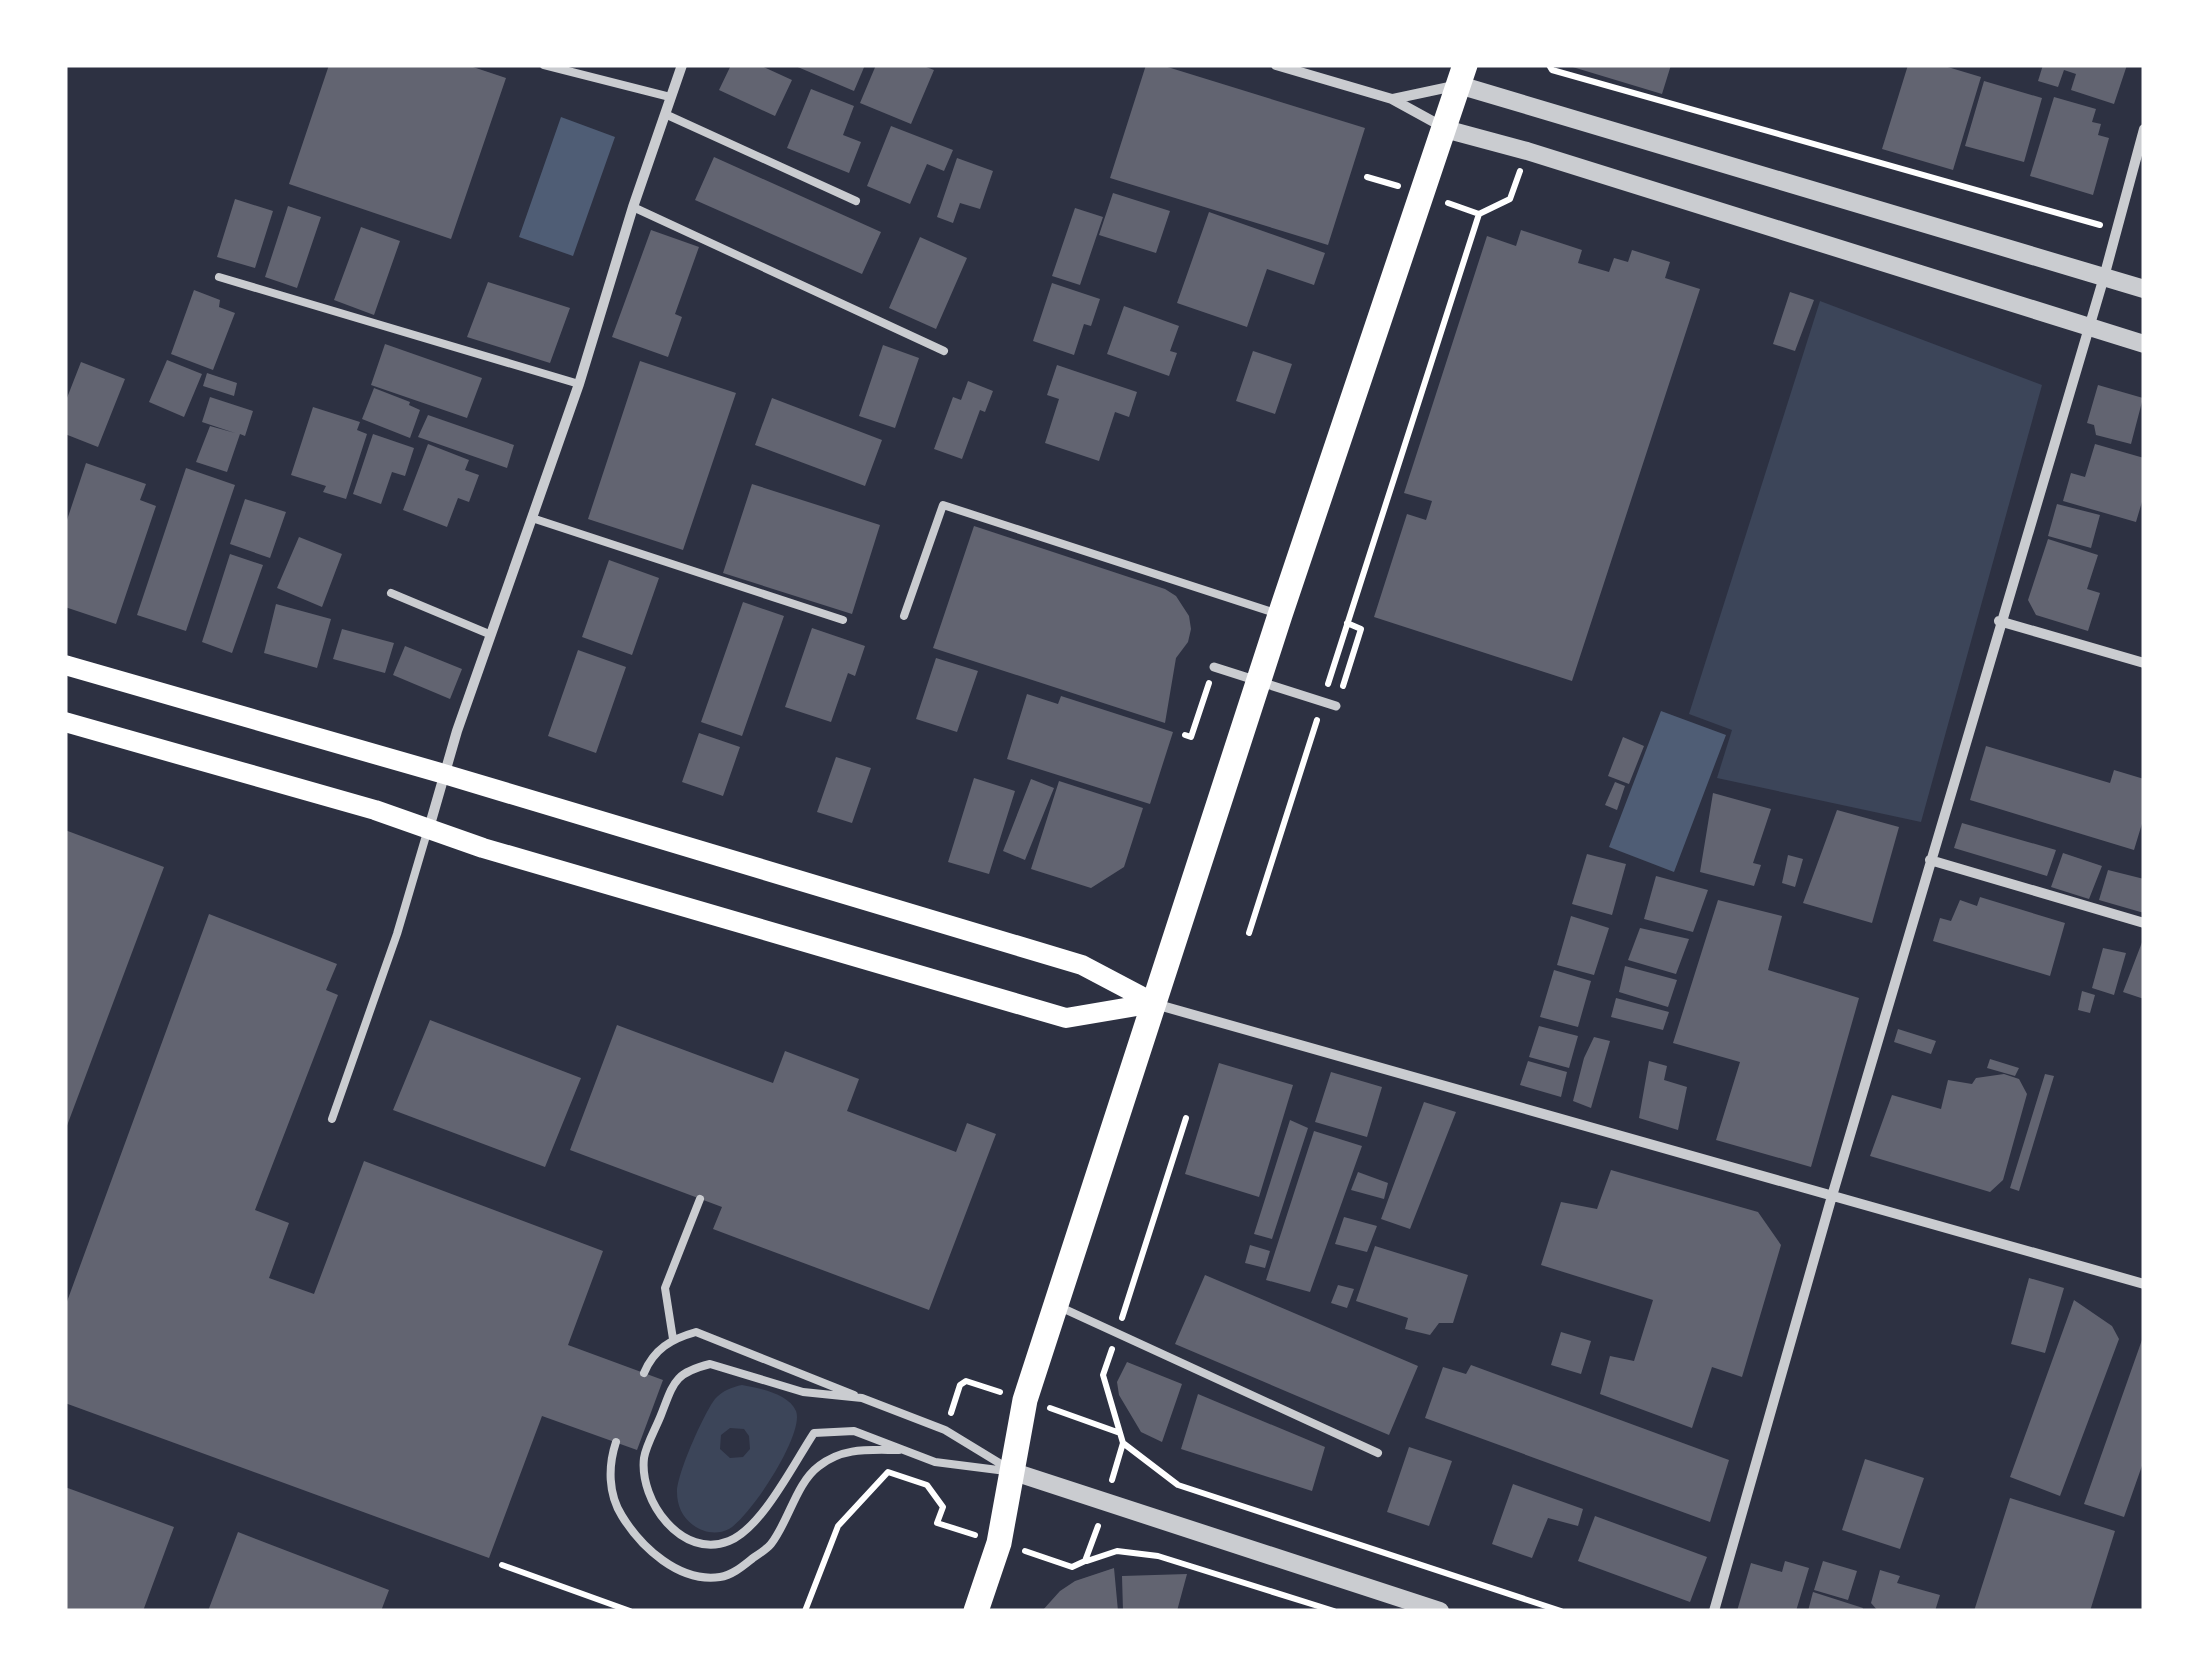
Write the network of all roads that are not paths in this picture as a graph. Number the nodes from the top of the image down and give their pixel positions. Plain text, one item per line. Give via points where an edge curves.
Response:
1 (544, 65) edge
2 (682, 65) edge
3 (1276, 65) edge
4 (1462, 75) edge
5 (670, 97) junction
6 (1392, 99) junction
7 (665, 114) junction
8 (1446, 128) junction
9 (2144, 129) edge
10 (856, 201) dead end
11 (633, 207) junction
12 (218, 277) dead end
13 (2104, 277) junction
14 (2144, 289) edge
15 (2088, 328) junction
16 (2144, 344) edge
17 (944, 352) dead end
18 (579, 384) junction
19 (532, 518) junction
20 (392, 593) dead end
21 (1280, 615) junction
22 (904, 616) dead end
23 (842, 620) dead end
24 (2000, 621) junction
25 (489, 634) junction
26 (2144, 662) edge
27 (65, 664) edge
28 (1214, 668) road end
29 (1336, 706) road end
30 (65, 722) edge
31 (444, 774) junction
32 (428, 829) junction
33 (1930, 860) junction
34 (2144, 924) edge
35 (1154, 1004) junction
36 (332, 1119) dead end
37 (1832, 1196) junction
38 (700, 1199) dead end
39 (2144, 1284) edge
40 (1056, 1305) junction
41 (672, 1338) junction
42 (644, 1373) dead end
43 (862, 1398) junction
44 (616, 1442) dead end
45 (903, 1450) junction
46 (1378, 1453) dead end
47 (1014, 1472) junction
48 (976, 1611) edge
49 (1440, 1611) edge
50 (1714, 1611) edge

1 - 5 lane
2 - 5 street
3 - 6 street
4 - 6 street
4 - 8 main road
4 - 13 street
5 - 7 street
6 - 8 street
7 - 10 lane
7 - 11 street
8 - 15 street
8 - 21 main road
9 - 13 street
11 - 17 lane
11 - 18 street
12 - 18 lane
13 - 14 street
13 - 15 street
15 - 16 street
15 - 24 street
18 - 19 street
19 - 23 lane
19 - 25 street
20 - 25 lane
21 - 22 lane via 943,504
21 - 35 main road
24 - 26 street
24 - 33 street
25 - 31 street
27 - 31 main road
28 - 29 street
30 - 32 main road
31 - 32 street
31 - 35 main road via 1082,965
32 - 35 main road via 1066,1018
32 - 36 lane
33 - 34 street
33 - 37 street
35 - 37 street
35 - 40 main road
37 - 39 street
37 - 50 street
38 - 41 lane via 665,1288
40 - 46 lane
40 - 47 main road via 1025,1400
41 - 42 lane
41 - 43 lane via 696,1332
43 - 45 lane via 803,1392 710,1364 686,1370 674,1381 644,1458 647,1490 678,1533 702,1546 716,1544 760,1516 814,1434 854,1431
43 - 47 lane via 946,1430
44 - 45 lane via 611,1488 637,1540 688,1573 720,1577 770,1546 814,1469 841,1451
45 - 47 lane via 935,1462
47 - 48 main road
47 - 49 street

